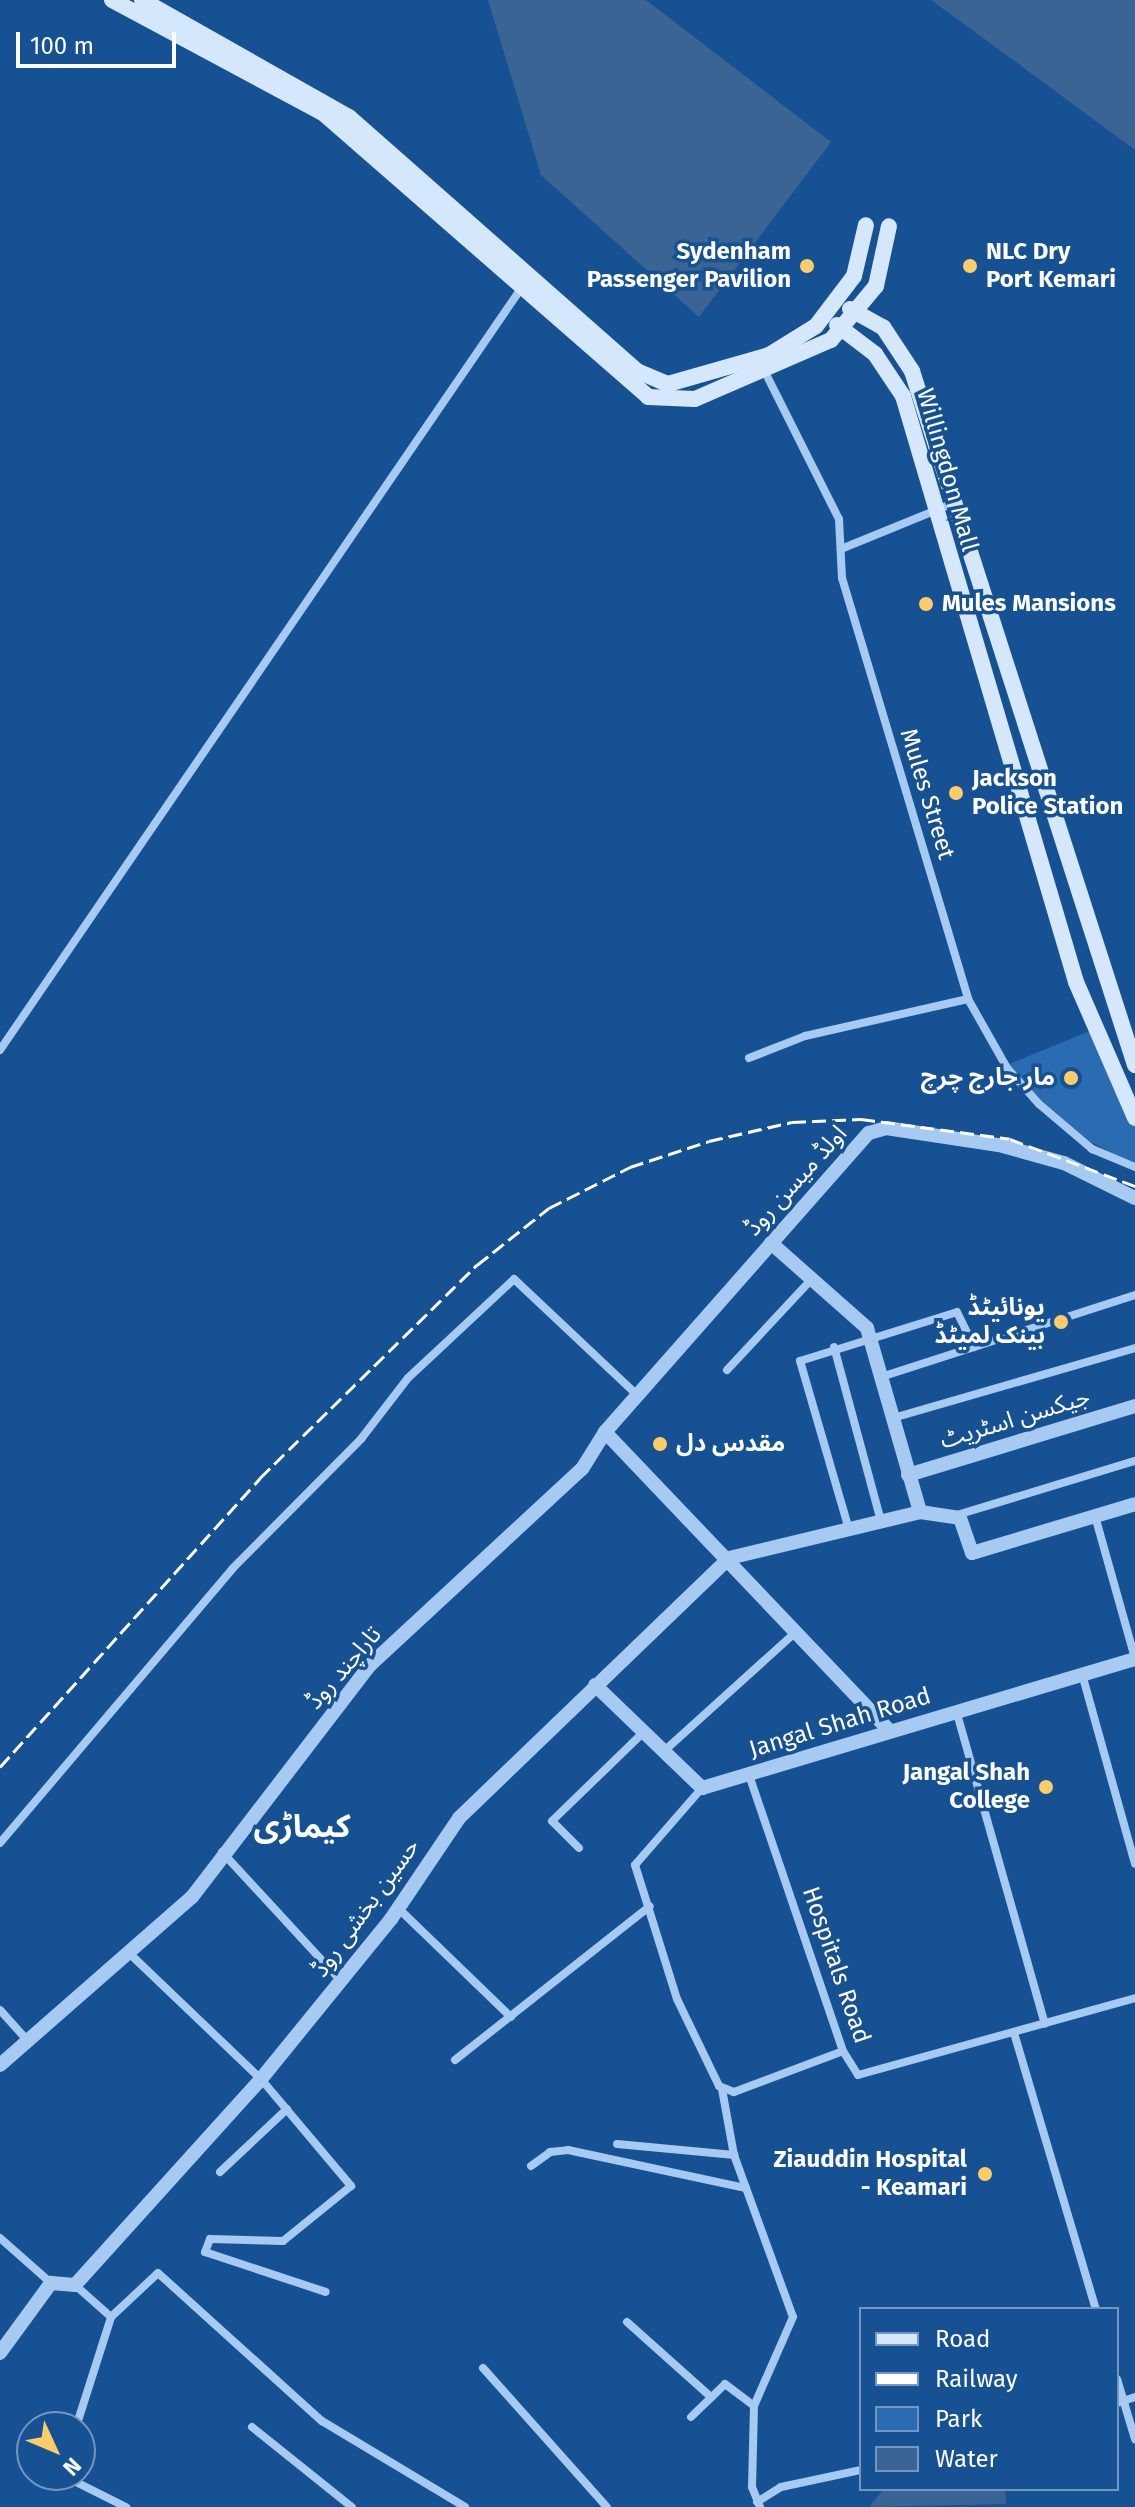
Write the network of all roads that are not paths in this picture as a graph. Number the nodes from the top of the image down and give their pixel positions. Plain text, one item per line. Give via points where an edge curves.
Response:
1 (112, 0) edge
2 (142, 0) edge
3 (866, 225) dead end
4 (889, 226) dead end
5 (522, 286) junction
6 (838, 301) junction
7 (857, 313) junction
8 (826, 316) junction
9 (842, 330) junction
10 (766, 374) junction
11 (954, 503) junction
12 (934, 511) junction
13 (841, 549) junction
14 (968, 999) junction
15 (0, 1050) edge
16 (749, 1058) dead end
17 (1135, 1065) edge
18 (1135, 1118) edge
19 (1135, 1167) edge
20 (1135, 1198) edge
21 (771, 1243) junction
22 (812, 1279) junction
23 (1135, 1295) edge
24 (870, 1334) junction
25 (834, 1347) junction
26 (974, 1347) junction
27 (1135, 1348) edge
28 (727, 1370) dead end
29 (881, 1377) junction
30 (637, 1395) junction
31 (1135, 1406) edge
32 (893, 1418) junction
33 (605, 1432) junction
34 (1135, 1461) edge
35 (908, 1475) junction
36 (1135, 1504) edge
37 (920, 1512) junction
38 (957, 1515) junction
39 (1095, 1516) junction
40 (880, 1518) junction
41 (848, 1526) junction
42 (729, 1558) junction
43 (797, 1631) junction
44 (1135, 1659) edge
45 (1082, 1674) junction
46 (595, 1685) junction
47 (956, 1710) junction
48 (888, 1729) junction
49 (644, 1732) junction
50 (663, 1752) junction
51 (749, 1775) junction
52 (702, 1788) junction
53 (0, 1843) edge
54 (579, 1848) dead end
55 (222, 1852) junction
56 (1135, 1864) edge
57 (650, 1906) junction
58 (398, 1908) junction
59 (129, 1953) junction
60 (341, 1981) junction
61 (1135, 1998) edge
62 (0, 2010) edge
63 (511, 2017) junction
64 (1045, 2024) junction
65 (1014, 2033) junction
66 (26, 2039) junction
67 (843, 2051) junction
68 (455, 2060) dead end
69 (0, 2065) edge
70 (261, 2079) junction
71 (722, 2089) junction
72 (287, 2109) junction
73 (617, 2144) dead end
74 (734, 2155) junction
75 (531, 2166) dead end
76 (220, 2172) dead end
77 (746, 2188) junction
78 (0, 2238) edge
79 (51, 2283) junction
80 (75, 2285) junction
81 (326, 2292) dead end
82 (1095, 2307) edge
83 (111, 2317) junction
84 (627, 2322) dead end
85 (0, 2353) edge
86 (483, 2368) dead end
87 (711, 2397) junction
88 (1135, 2397) edge
89 (1120, 2402) edge
90 (754, 2406) junction
91 (81, 2411) edge
92 (691, 2417) dead end
93 (252, 2427) dead end
94 (1135, 2439) edge
95 (859, 2470) edge
96 (94, 2491) edge
97 (758, 2504) edge
98 (126, 2507) edge
99 (352, 2507) edge
100 (465, 2507) edge
101 (607, 2507) edge

1 - 5 main road via 323,113
2 - 8 main road via 349,117 653,380 690,382 769,355
3 - 6 main road via 854,276
4 - 7 main road via 876,286
5 - 10 main road via 648,397 695,399
5 - 15 street
6 - 7 main road, Willingdon Mall
6 - 8 main road
7 - 9 main road
7 - 11 main road, Willingdon Mall via 883,327 905,356
8 - 9 main road, Willingdon Mall
9 - 10 main road
9 - 12 main road, Willingdon Mall via 896,381
10 - 13 street, Mules Street via 839,519
11 - 12 street
11 - 17 main road, Willingdon Mall
12 - 13 street
12 - 18 main road, Willingdon Mall via 1076,982
13 - 14 street, Mules Street via 842,578
14 - 16 street via 805,1036
14 - 19 street, Mules Street via 1007,1068 1039,1104 1092,1149
20 - 21 street, اولڈ میسن روڈ via 1031,1153 886,1128 862,1139
21 - 22 street
21 - 30 street, اولڈ میسن روڈ
22 - 24 street
22 - 28 street
23 - 26 street
24 - 25 street
24 - 26 street via 957,1312
24 - 29 street
25 - 40 street
25 - 41 street via 799,1365
26 - 29 street
27 - 32 street
29 - 32 street
30 - 33 street, اولڈ میسن روڈ
30 - 53 street via 514,1279 408,1378 361,1439 233,1568
31 - 35 street, جیکسن اسٹریٹ
32 - 35 street
33 - 42 street
33 - 55 street, تاراچند روڈ via 582,1469 370,1665 256,1821
34 - 38 street
35 - 37 street
36 - 39 street
37 - 38 street
37 - 40 street
38 - 39 street via 972,1553
39 - 44 street
40 - 41 street
41 - 42 street
42 - 43 street
42 - 46 street, حسین بخشی روڈ
43 - 48 street
43 - 50 street
44 - 45 street, Jangal Shah Road
45 - 47 street, Jangal Shah Road
45 - 56 street
46 - 49 street
46 - 58 street, حسین بخشی روڈ via 459,1818
47 - 48 street, Jangal Shah Road
47 - 64 street
48 - 51 street, Jangal Shah Road
49 - 50 street
49 - 54 street via 552,1821
50 - 52 street
51 - 52 street, Jangal Shah Road
51 - 67 street, Hospitals Road
52 - 57 street via 638,1856
55 - 59 street, تاراچند روڈ via 192,1897
55 - 60 street
57 - 63 street
57 - 71 street via 677,1999
58 - 60 street, حسین بخشی روڈ
58 - 63 street
59 - 66 street, تاراچند روڈ
59 - 70 street
60 - 70 street, حسین بخشی روڈ
61 - 64 street, Hospitals Road
62 - 66 street
63 - 68 street
64 - 65 street, Hospitals Road
65 - 67 street, Hospitals Road via 863,2076
65 - 82 street
66 - 69 street, تاراچند روڈ
67 - 71 street via 734,2092
70 - 72 street
70 - 80 street, حسین بخشی روڈ
71 - 74 street
72 - 76 street
72 - 81 street via 350,2182 349,2191 283,2241 210,2239 205,2252
73 - 74 street
74 - 77 street
75 - 77 street via 550,2152 568,2150
77 - 90 street via 794,2323
78 - 79 street
79 - 80 street
79 - 85 street
80 - 83 street
83 - 91 street
83 - 100 street via 158,2273 322,2421
84 - 87 street
86 - 101 street
87 - 90 street via 725,2384
87 - 92 street
88 - 89 street
89 - 94 street
90 - 97 street
93 - 99 street
95 - 97 street via 781,2487
96 - 98 street

